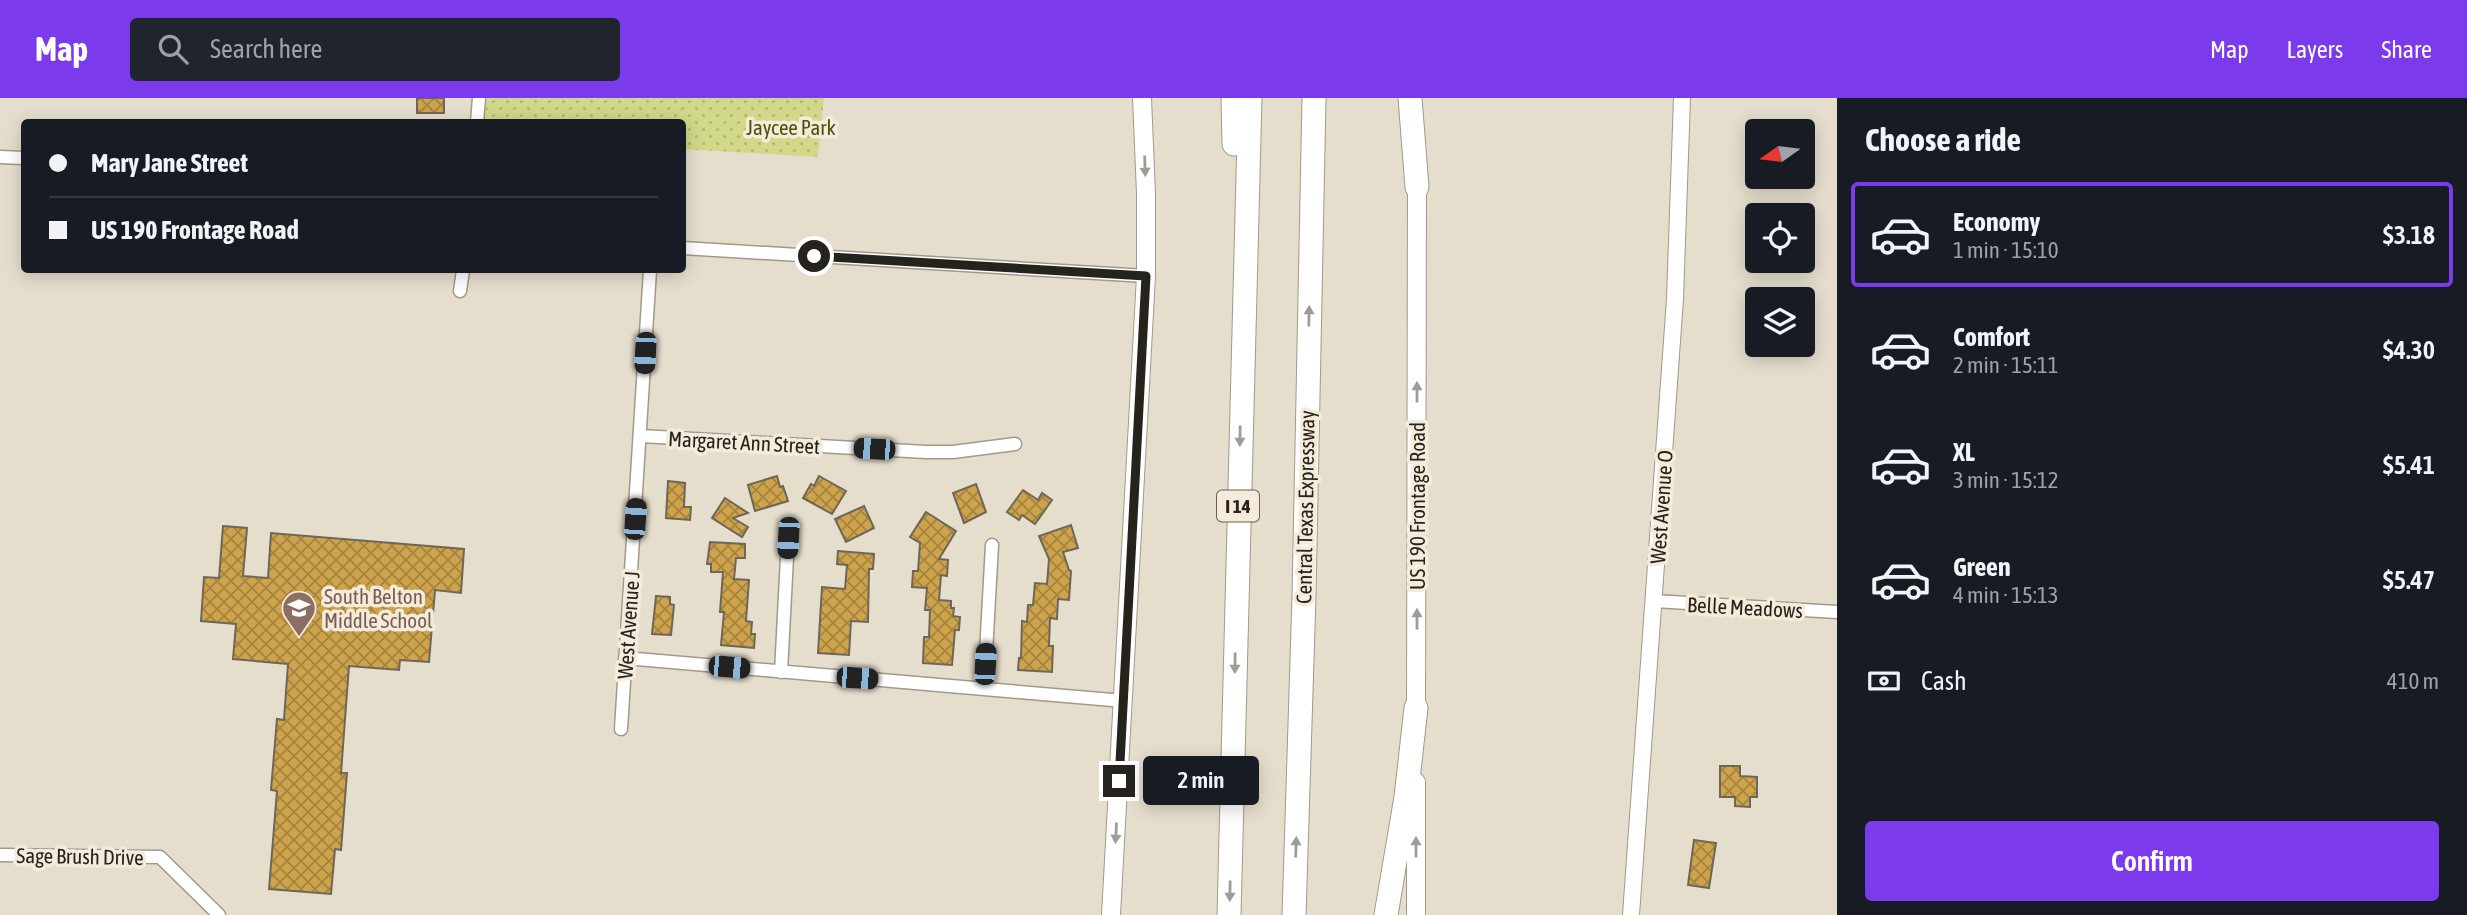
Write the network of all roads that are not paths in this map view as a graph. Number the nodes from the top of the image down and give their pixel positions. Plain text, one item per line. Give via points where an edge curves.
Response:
1 (479, 98) edge
2 (1142, 98) edge
3 (1233, 98) edge
4 (1250, 98) edge
5 (1314, 98) edge
6 (1410, 98) edge
7 (1420, 98) edge
8 (1682, 98) edge
9 (477, 119) edge
10 (0, 157) edge
11 (21, 158) edge
12 (1417, 187) junction
13 (686, 248) edge
14 (463, 273) edge
15 (650, 273) edge
16 (1146, 276) junction
17 (460, 291) dead end
18 (1241, 383) junction
19 (641, 436) junction
20 (1015, 444) dead end
21 (788, 538) dead end
22 (992, 545) dead end
23 (1654, 601) junction
24 (1837, 612) edge
25 (625, 658) junction
26 (781, 672) junction
27 (984, 688) junction
28 (1124, 701) junction
29 (1416, 708) junction
30 (621, 729) dead end
31 (0, 855) edge
32 (219, 915) edge
33 (1111, 915) edge
34 (1229, 915) edge
35 (1294, 915) edge
36 (1386, 915) edge
37 (1416, 915) edge
38 (1631, 915) edge

1 - 9 street
2 -> 16 main road
3 - 18 highway
4 - 18 highway, I 14
35 -> 5 highway, Central Texas Expressway
6 - 12 highway
7 - 12 main road, US 190 Frontage Road
8 - 23 street, West Avenue O via 1675,299
10 - 11 street
29 -> 12 main road, US 190 Frontage Road
13 - 16 street
14 - 17 street
15 - 19 street, West Avenue J
16 - 28 main road
18 -> 34 highway, I 14
19 - 20 street, Margaret Ann Street via 926,452
19 - 25 street, West Avenue J
21 - 26 street
22 - 27 street
23 - 24 street, Belle Meadows
23 - 38 street, West Avenue O
25 - 26 street
25 - 30 street, West Avenue J
26 - 27 street
27 - 28 street
28 -> 33 main road
29 - 36 highway
37 -> 29 main road, US 190 Frontage Road
31 - 32 street, Sage Brush Drive via 160,857

